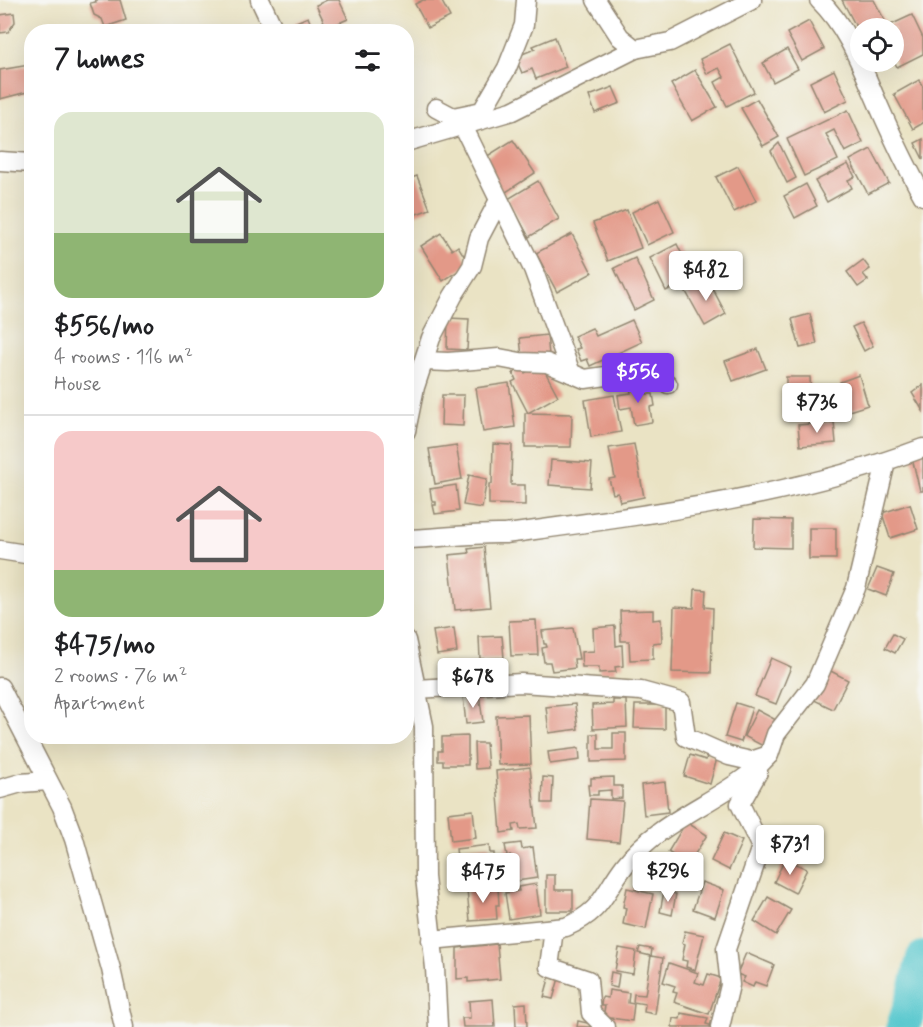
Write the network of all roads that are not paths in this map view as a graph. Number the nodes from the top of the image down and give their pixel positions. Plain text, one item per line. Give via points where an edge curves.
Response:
1 (260, 0) edge
2 (526, 0) edge
3 (596, 0) edge
4 (752, 0) edge
5 (819, 0) edge
6 (271, 24) edge
7 (635, 48) junction
8 (436, 108) dead end
9 (463, 126) junction
10 (414, 140) edge
11 (0, 161) edge
12 (24, 162) edge
13 (923, 196) edge
14 (498, 202) junction
15 (424, 361) junction
16 (571, 374) junction
17 (668, 384) dead end
18 (414, 392) edge
19 (923, 448) edge
20 (886, 462) junction
21 (414, 539) edge
22 (0, 550) edge
23 (24, 554) edge
24 (414, 679) edge
25 (0, 687) edge
26 (416, 689) junction
27 (24, 731) edge
28 (31, 744) edge
29 (769, 755) junction
30 (48, 781) junction
31 (0, 789) edge
32 (554, 929) junction
33 (431, 940) junction
34 (124, 1027) edge
35 (438, 1027) edge
36 (605, 1027) edge
37 (720, 1027) edge

1 - 6 street
2 - 8 street via 524,24 507,68 482,111 453,117
3 - 7 street via 620,37
4 - 7 street via 670,42
5 - 13 street via 851,43
7 - 9 street via 512,111
9 - 10 street
9 - 14 street
11 - 12 street
14 - 15 street via 478,238 472,266 431,338
14 - 16 street via 532,269
15 - 16 street via 499,358 546,363
15 - 18 street
16 - 17 street via 585,379 648,370
19 - 20 street
20 - 21 street via 828,479 698,506 506,534
20 - 29 street via 856,588 815,684 776,734
22 - 23 street
24 - 26 street
25 - 27 street
26 - 29 street via 521,682 641,690 681,702 686,737 751,761
26 - 33 street via 424,726 425,876
28 - 30 street
29 - 32 street via 748,776 656,835 626,864 599,906 581,920
29 - 37 street via 740,804 761,846 726,950 730,985
30 - 31 street
30 - 34 street via 62,807 79,856
32 - 33 street
32 - 36 street via 549,967 588,980 591,1013
33 - 35 street

